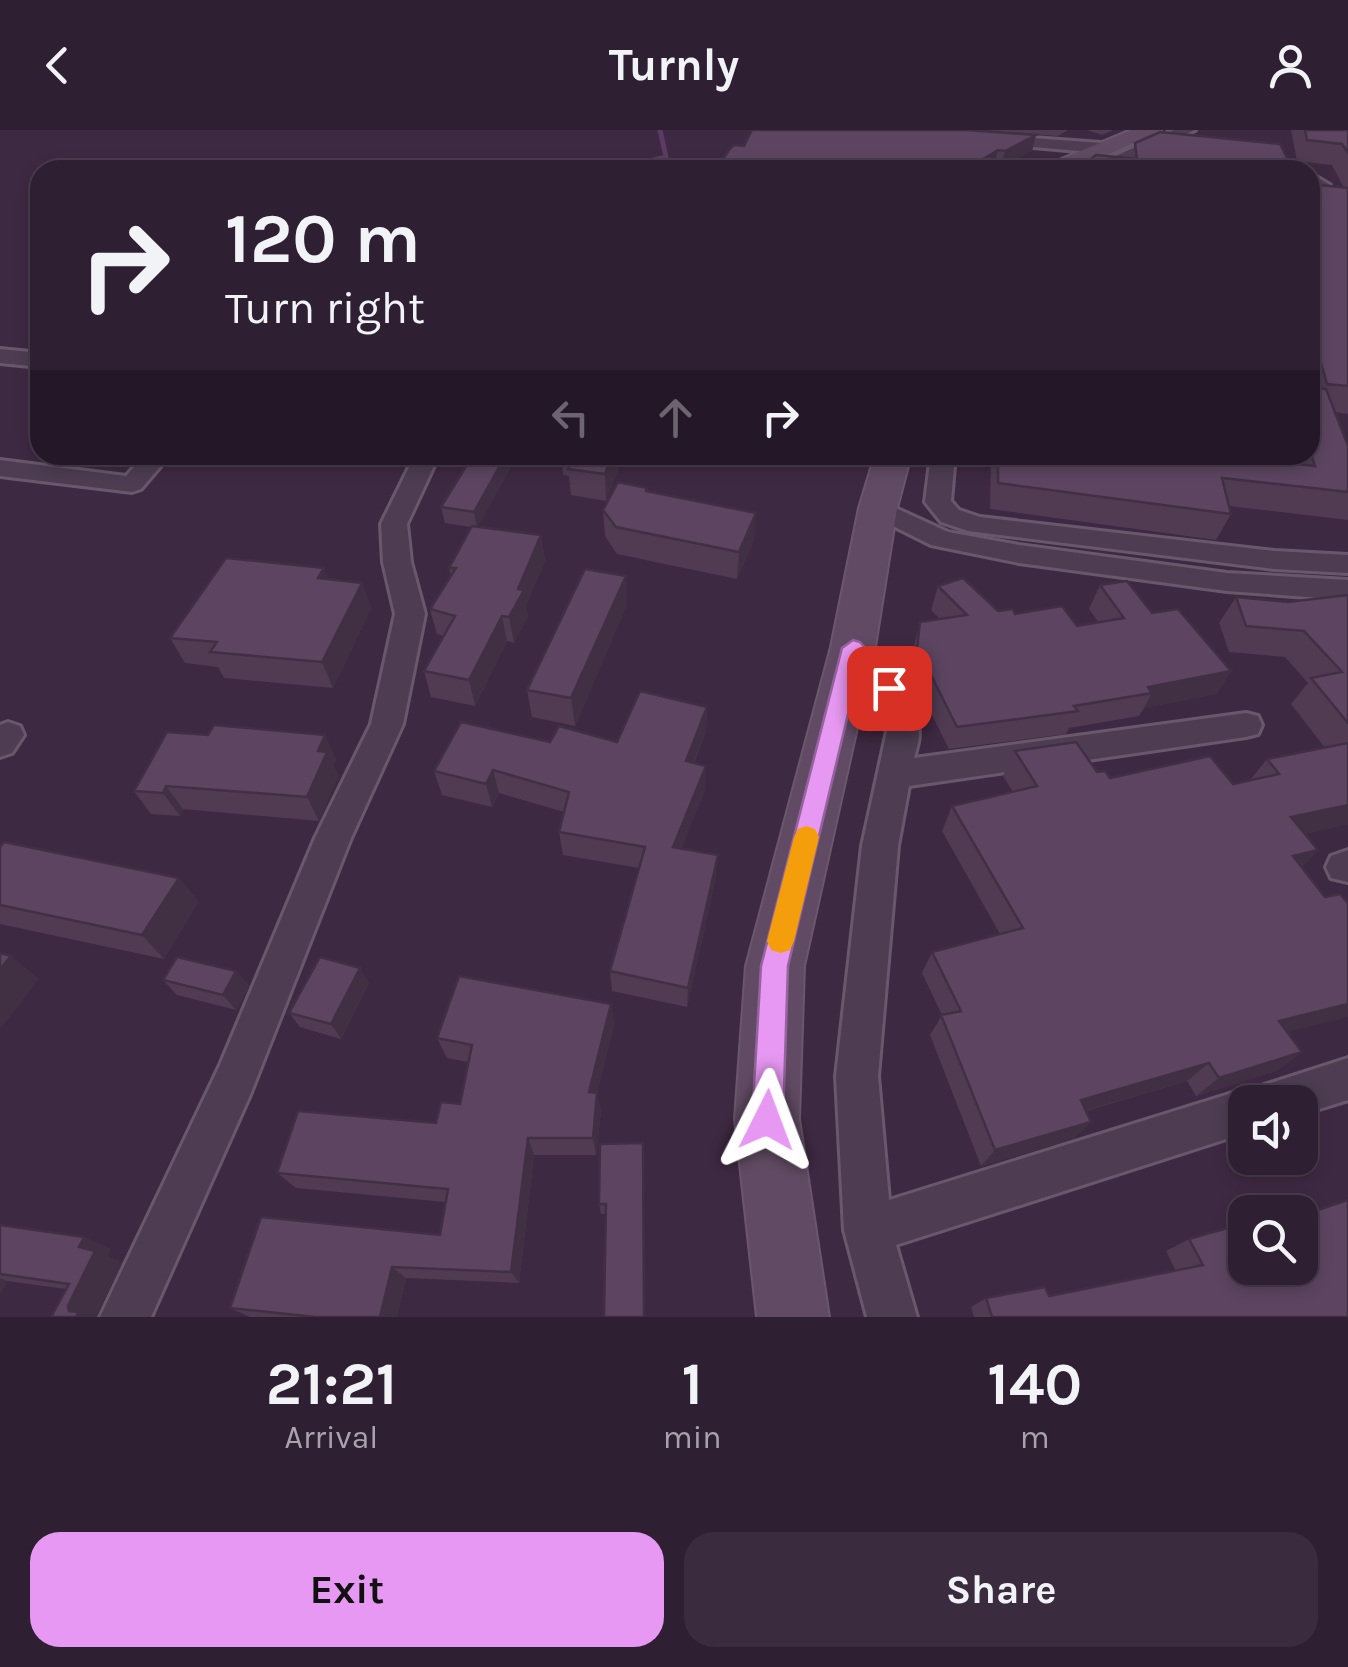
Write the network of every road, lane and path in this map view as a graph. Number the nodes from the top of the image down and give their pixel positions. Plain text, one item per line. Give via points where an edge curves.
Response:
1 (1150, 130) edge
2 (1187, 130) edge
3 (965, 138) edge
4 (1097, 159) edge
5 (0, 356) edge
6 (30, 359) edge
7 (149, 465) edge
8 (422, 465) edge
9 (889, 465) edge
10 (942, 465) edge
11 (0, 468) edge
12 (878, 508) junction
13 (1348, 564) edge
14 (1348, 590) edge
15 (853, 648) junction
16 (1246, 725) dead end
17 (897, 774) junction
18 (1348, 1079) edge
19 (1318, 1088) edge
20 (1228, 1116) edge
21 (868, 1230) junction
22 (125, 1317) edge
23 (792, 1317) edge
24 (892, 1317) edge

1 - 4 main road
2 - 4 street
3 - 4 street
5 - 6 street
7 - 11 street via 132,484
8 - 22 street via 394,524 410,614 387,724
9 - 12 main road
10 - 13 street via 938,502 950,516 976,525
12 - 14 street via 941,539 1020,554 1227,582
12 - 15 main road
15 - 17 street via 889,688 904,731
15 - 23 main road via 774,966 767,1120
16 - 17 street
17 - 21 street via 880,846 857,1076
18 - 19 street
20 - 21 street
21 - 24 street

